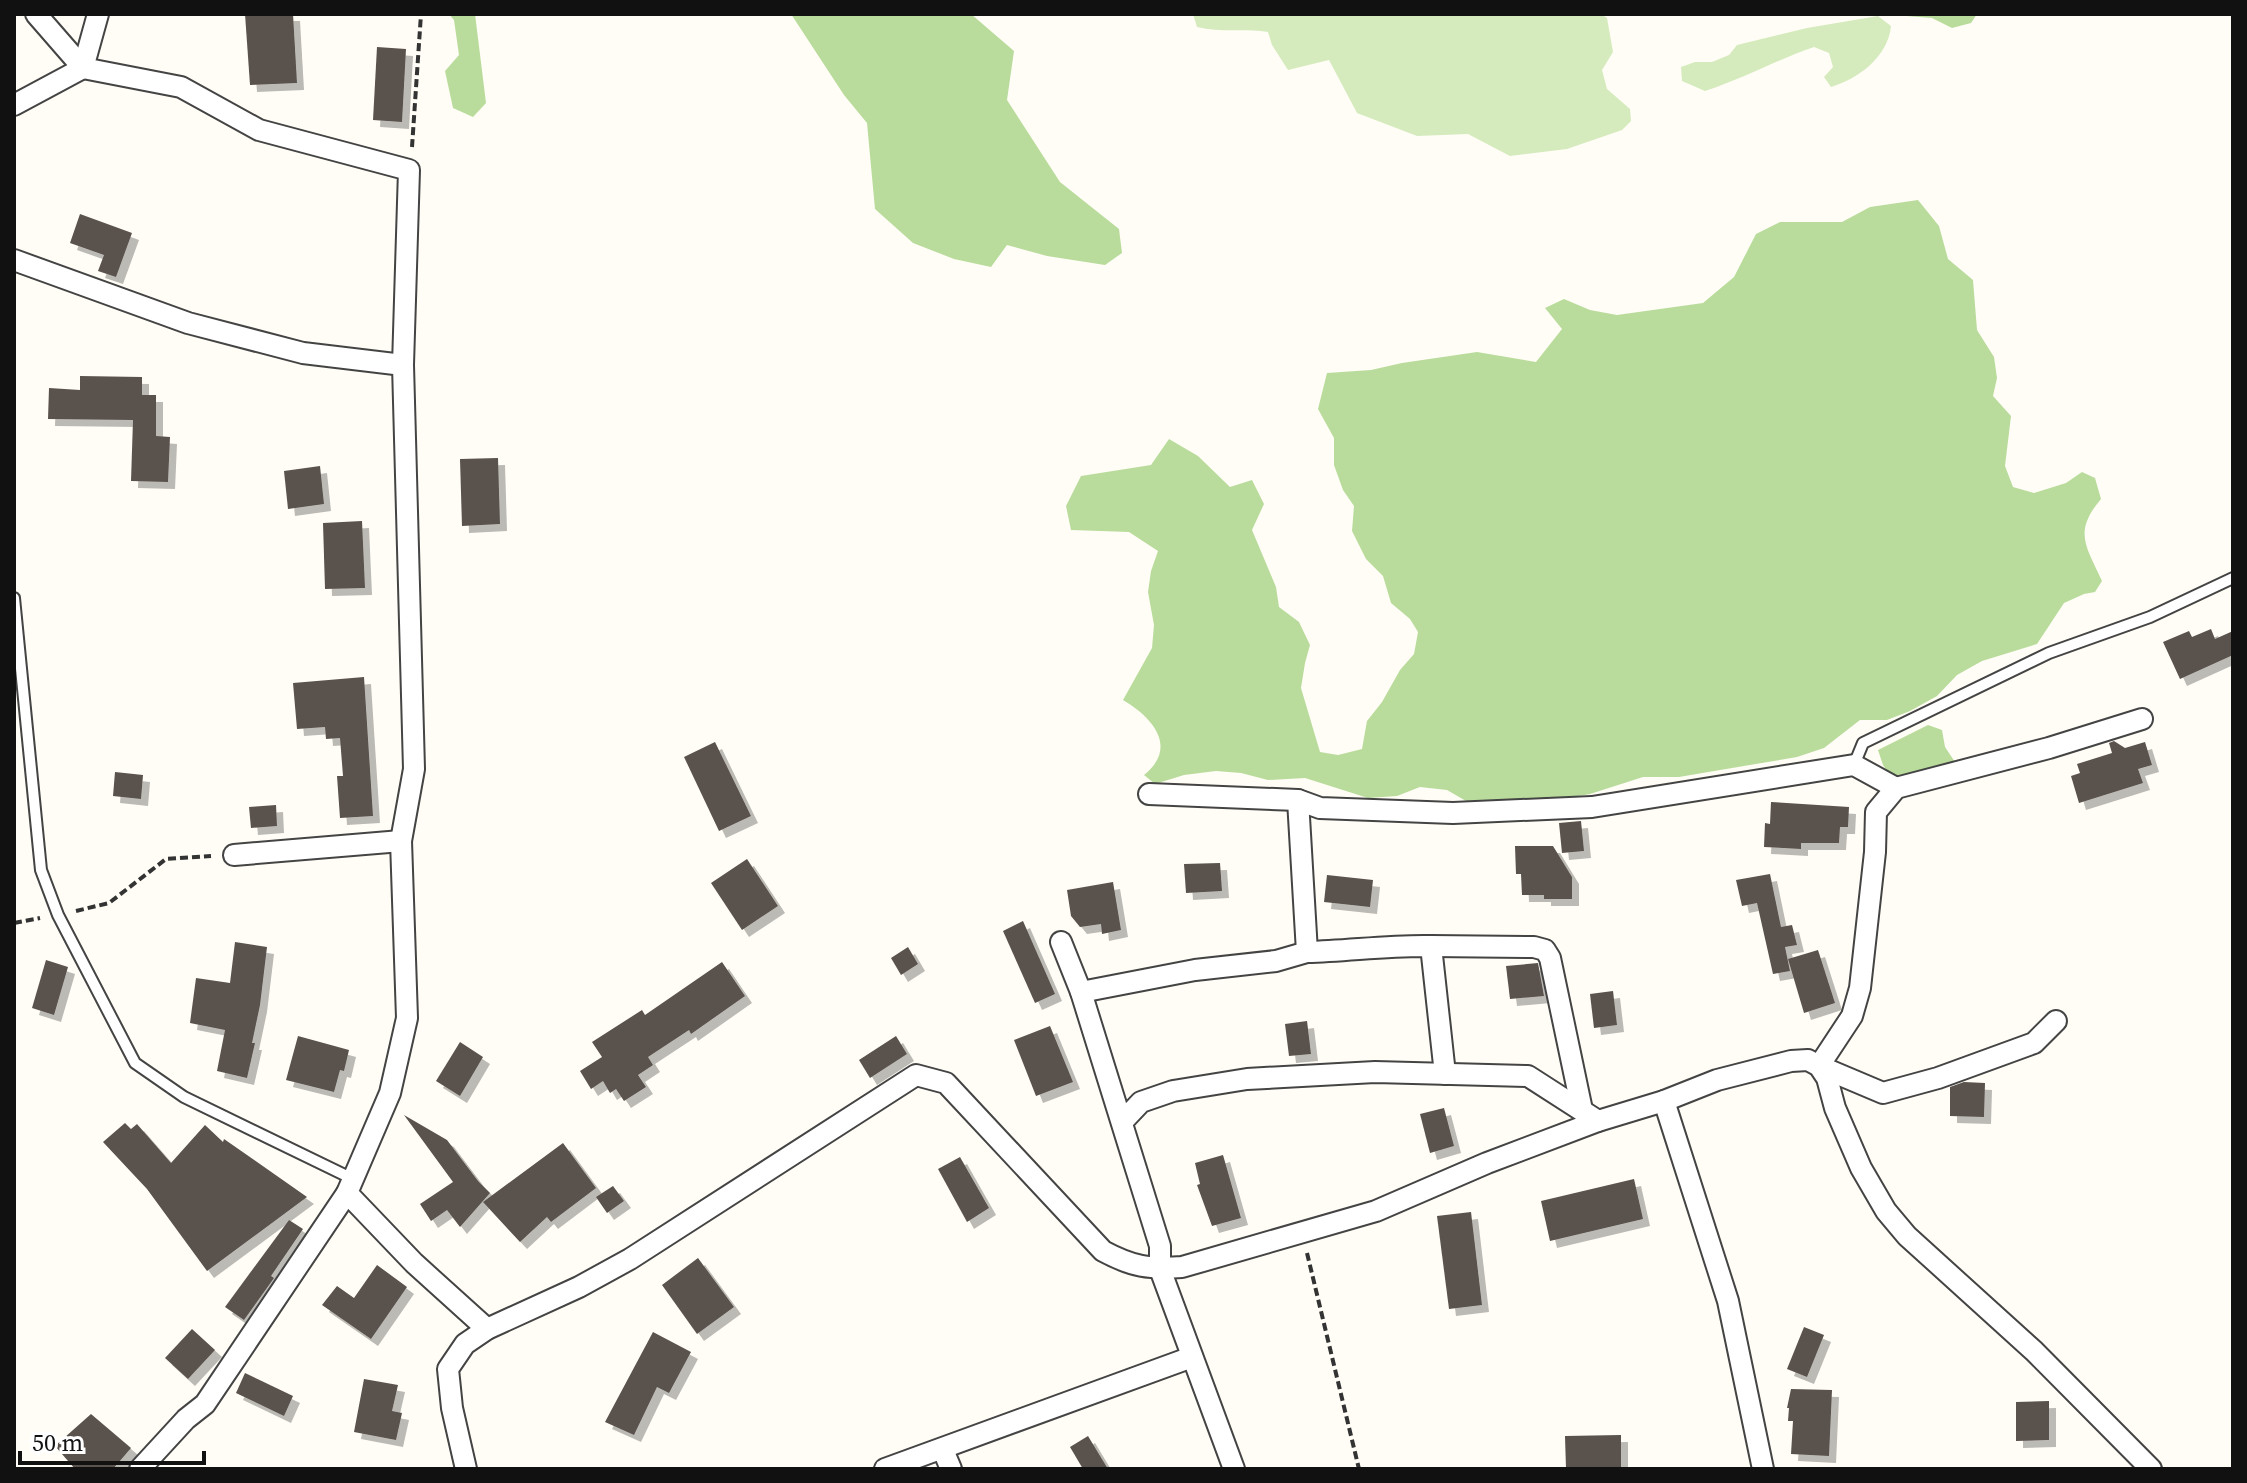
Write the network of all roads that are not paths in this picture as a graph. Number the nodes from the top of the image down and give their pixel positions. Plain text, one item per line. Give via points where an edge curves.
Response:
1 (36, 14) edge
2 (98, 14) edge
3 (83, 68) junction
4 (14, 105) edge
5 (14, 261) edge
6 (403, 365) junction
7 (2233, 578) edge
8 (14, 598) edge
9 (2142, 719) dead end
10 (1854, 765) junction
11 (1896, 788) junction
12 (1149, 794) dead end
13 (1298, 800) junction
14 (401, 841) junction
15 (234, 855) road end
16 (1061, 942) dead end
17 (1431, 946) junction
18 (1307, 952) junction
19 (1081, 992) junction
20 (2056, 1021) dead end
21 (1819, 1066) junction
22 (1445, 1074) junction
23 (1664, 1101) junction
24 (1590, 1116) junction
25 (1122, 1122) junction
26 (350, 1186) junction
27 (1160, 1269) junction
28 (487, 1329) junction
29 (1192, 1357) junction
30 (947, 1459) edge
31 (140, 1469) edge
32 (466, 1469) edge
33 (885, 1469) edge
34 (1234, 1469) edge
35 (1763, 1469) edge
36 (2151, 1469) edge

1 - 3 street
2 - 3 street
3 - 4 street
3 - 6 street via 181,87 259,130 409,170
5 - 6 street via 188,323 303,353
6 - 14 street via 414,769
7 - 10 lane via 2150,617 2049,653 1863,743
8 - 26 lane via 41,870 58,915 135,1063 184,1097
9 - 11 street
10 - 11 street
10 - 13 street via 1592,807 1453,813 1320,808
11 - 21 street via 1876,812 1862,973 1852,1016
12 - 13 street
13 - 18 street
14 - 15 street
14 - 26 street via 407,1018 390,1093
16 - 19 street
17 - 18 street
17 - 22 street
17 - 24 street via 1545,950
18 - 19 street
19 - 25 street
20 - 21 street via 2034,1043 1883,1093
21 - 23 street via 1791,1061 1717,1080
21 - 36 street via 1861,1168 1886,1211
22 - 24 street via 1528,1076
22 - 25 street via 1247,1079 1141,1102
23 - 24 street
23 - 35 street via 1728,1301
24 - 27 street via 1376,1211
25 - 27 street via 1160,1246
26 - 28 street via 414,1263
26 - 31 street via 205,1404
27 - 28 street via 1128,1264 1103,1251 946,1083 916,1075 630,1259
27 - 29 street
28 - 32 street via 465,1344 448,1369
29 - 30 street
29 - 34 street
30 - 33 street

